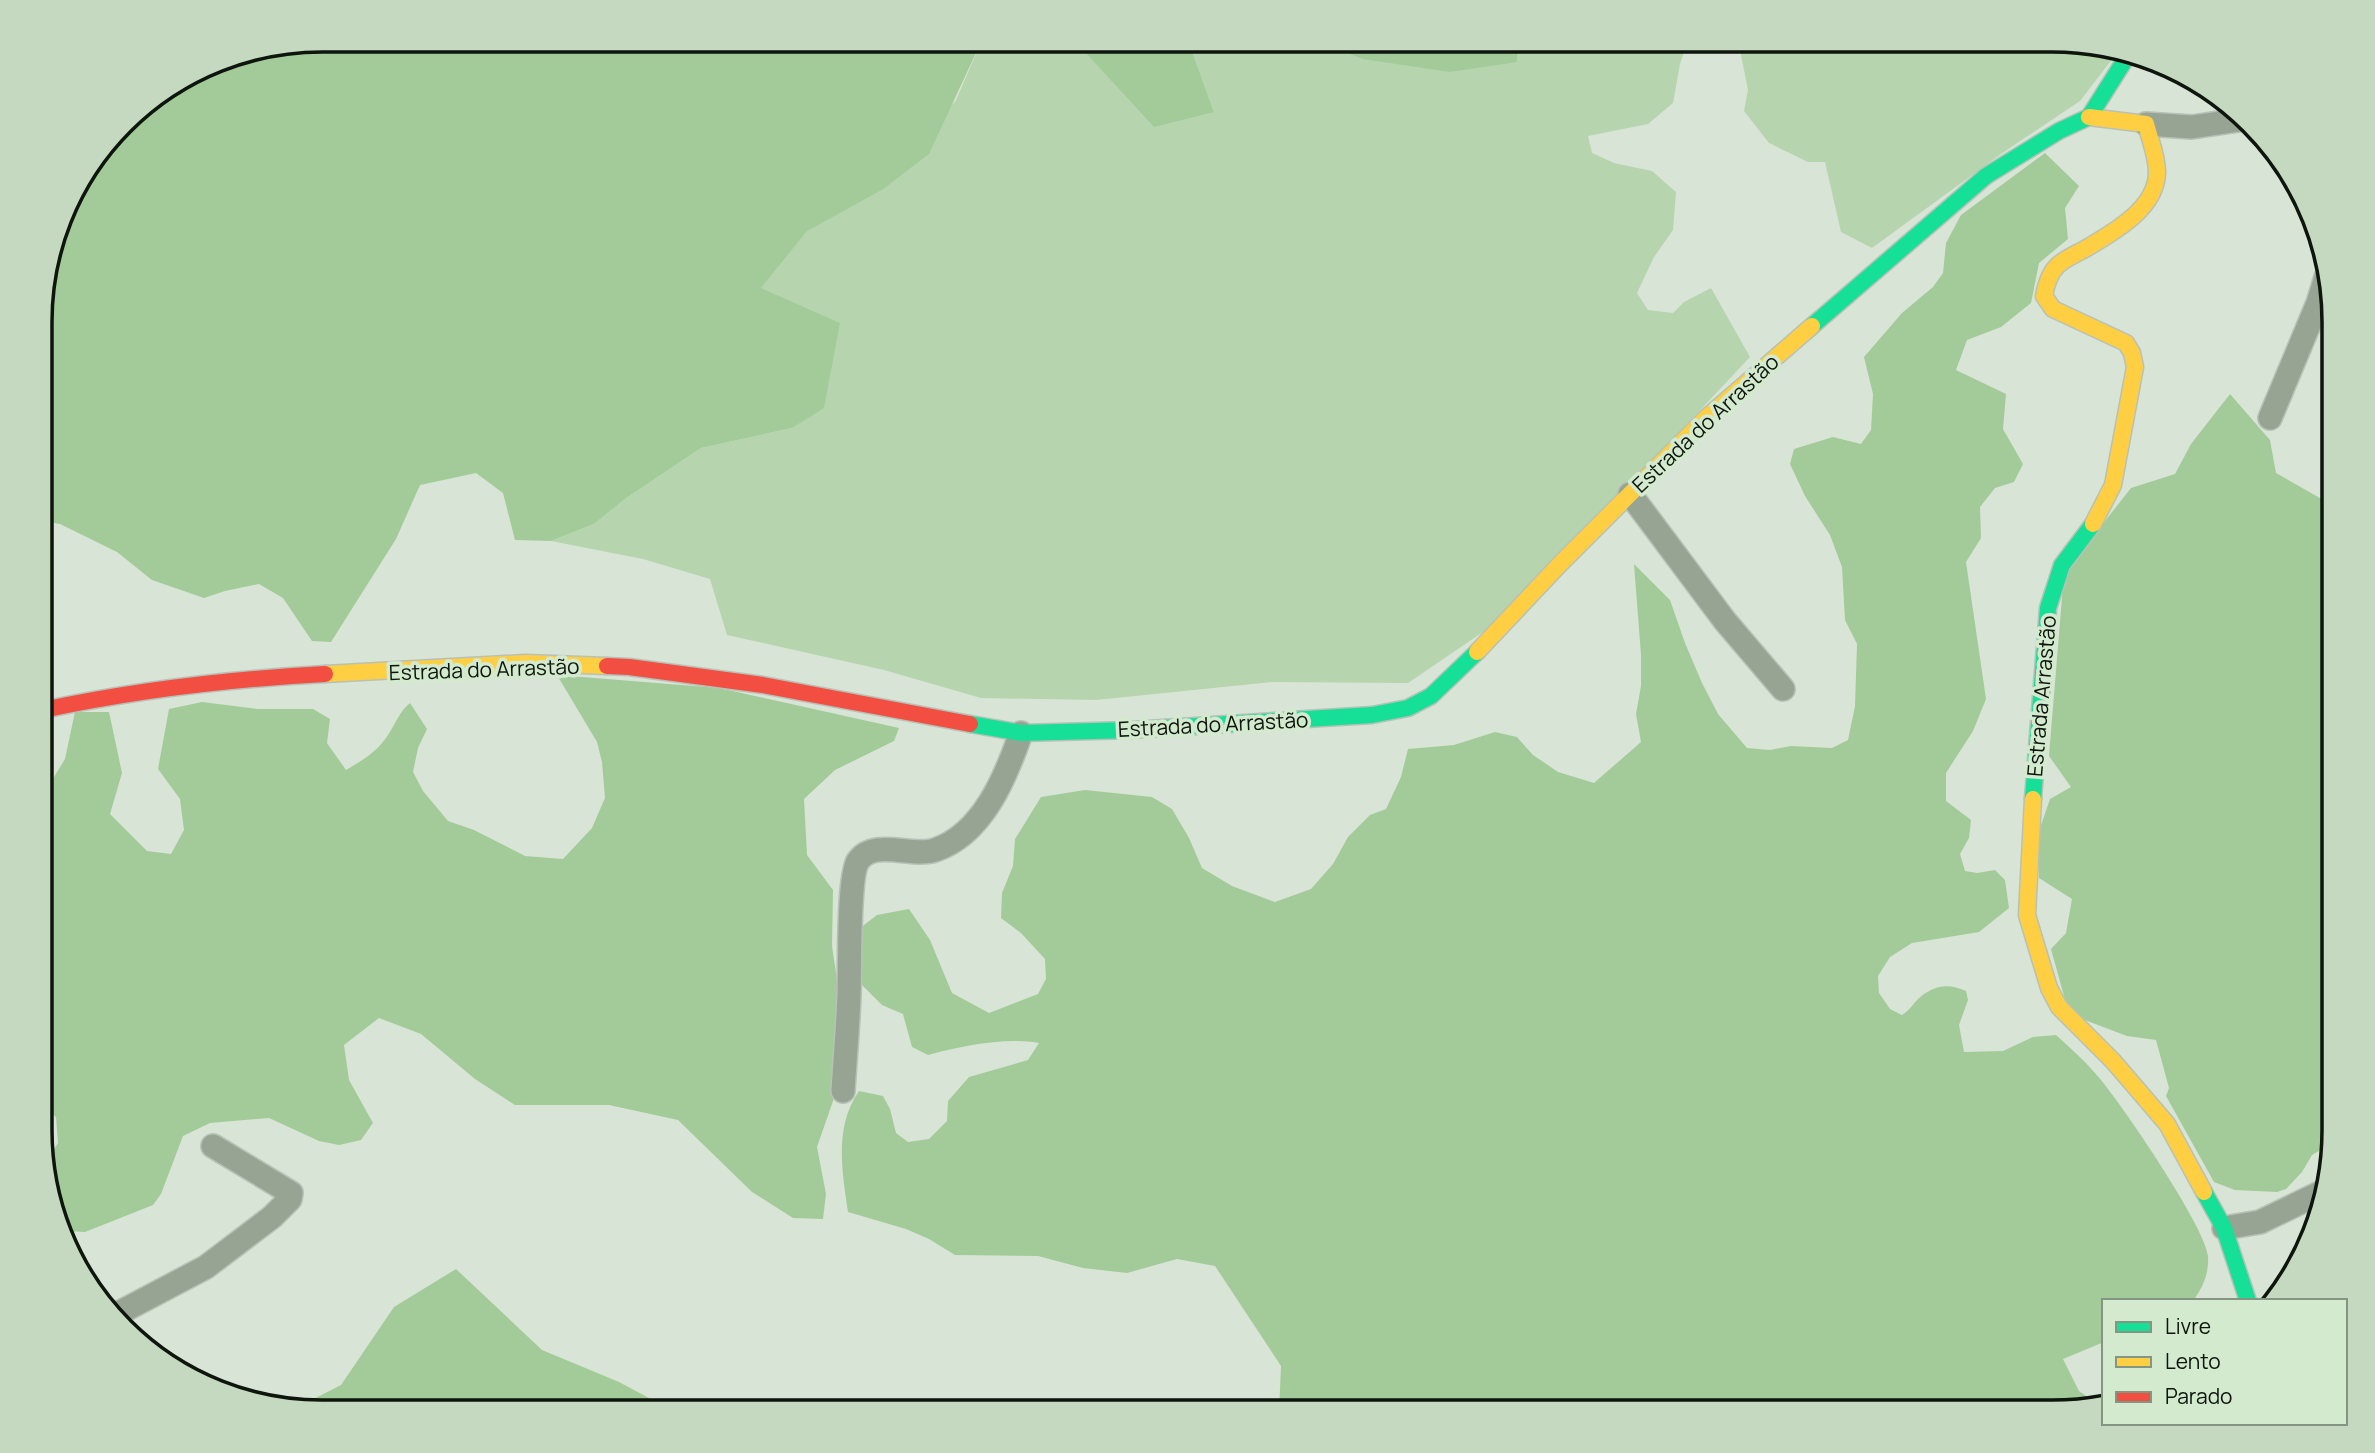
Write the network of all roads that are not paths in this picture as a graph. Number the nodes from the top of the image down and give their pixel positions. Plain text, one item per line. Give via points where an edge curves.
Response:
1 (2124, 62) edge
2 (2089, 117) junction
3 (2233, 121) edge
4 (2146, 124) junction
5 (2321, 294) edge
6 (2270, 418) dead end
7 (1630, 494) junction
8 (1783, 689) dead end
9 (53, 708) edge
10 (1021, 733) junction
11 (843, 1091) dead end
12 (213, 1146) dead end
13 (2314, 1195) edge
14 (2224, 1228) junction
15 (2247, 1299) edge
16 (121, 1312) edge

1 - 2 street
2 - 4 street
2 - 7 street, Estrada do Arrastão via 1986,176 1706,418
3 - 4 street via 2192,127
4 - 14 street, Estrada Arrastão via 2158,176 2149,200 2131,218 2058,265 2045,288 2044,296 2053,309 2126,343 2135,367 2113,485 2096,521 2063,565 2048,608 2036,731 2027,915 2059,1007 2168,1125
5 - 6 street
7 - 8 street via 1725,621
7 - 10 street, Estrada do Arrastão via 1462,669 1431,696 1408,708 1372,715
9 - 10 street, Estrada do Arrastão via 262,677 525,663 629,667 763,685
10 - 11 street via 1008,771 982,813 961,835 934,851 876,850 857,862 852,882
12 - 16 street via 291,1193 290,1199 206,1267
13 - 14 street via 2260,1222
14 - 15 street, Estrada Arrastão

